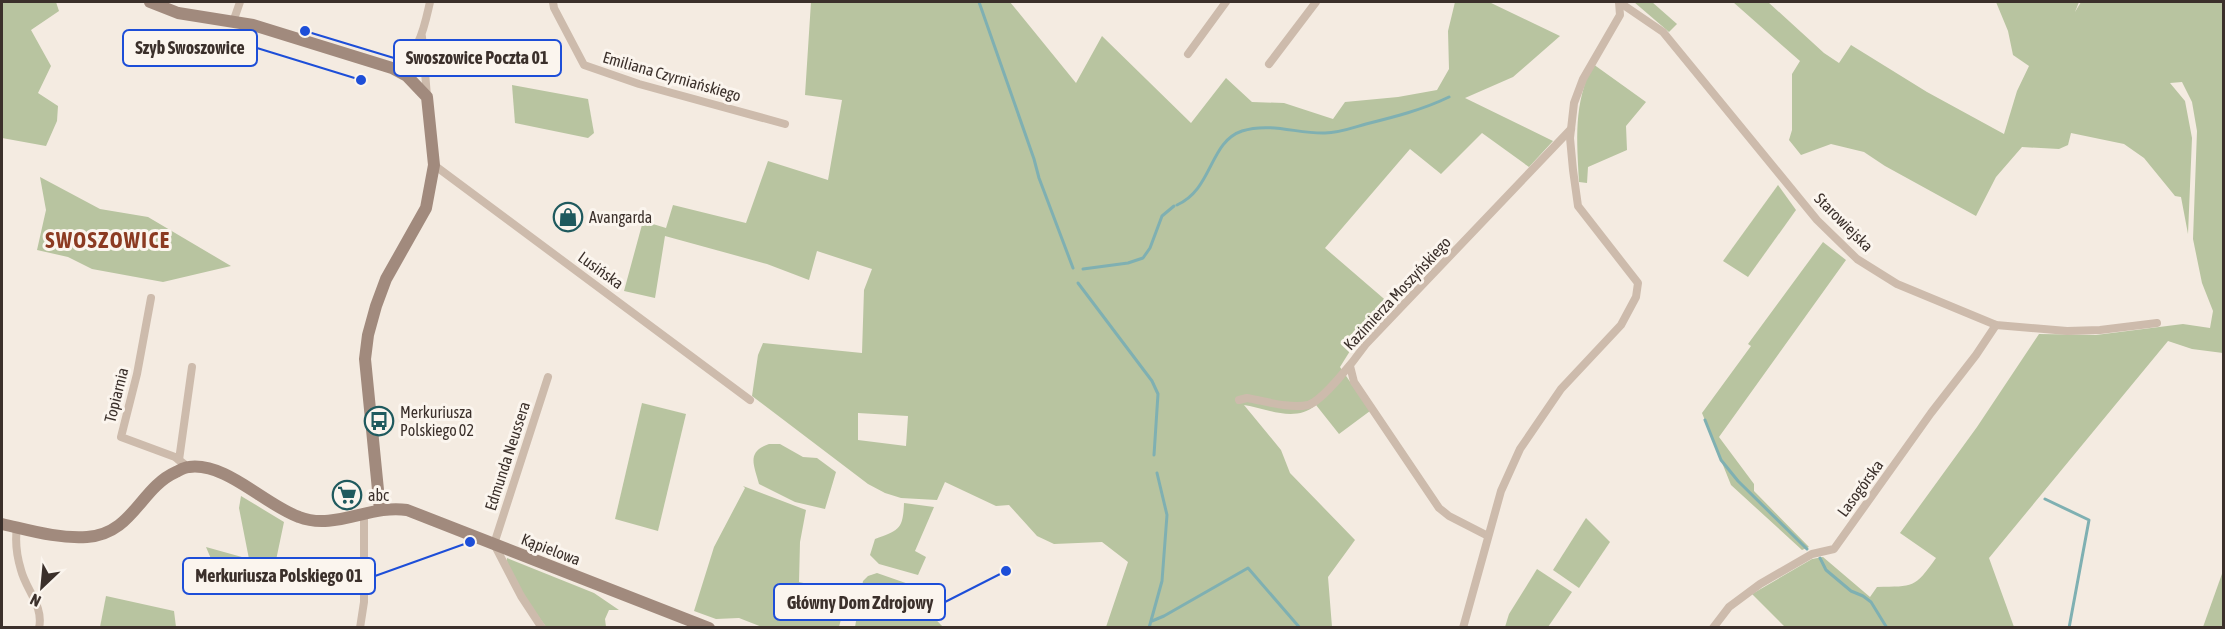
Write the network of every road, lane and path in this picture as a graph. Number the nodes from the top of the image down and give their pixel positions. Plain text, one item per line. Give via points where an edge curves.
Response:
1 (150, 2) edge
2 (240, 2) edge
3 (430, 2) edge
4 (553, 2) edge
5 (1226, 2) edge
6 (1316, 2) edge
7 (1619, 2) edge
8 (179, 7) edge
9 (233, 22) junction
10 (422, 35) junction
11 (1188, 54) dead end
12 (1269, 64) dead end
13 (393, 68) junction
14 (427, 97) junction
15 (785, 124) dead end
16 (1571, 129) junction
17 (434, 165) junction
18 (151, 298) dead end
19 (2157, 323) dead end
20 (1996, 326) junction
21 (1350, 366) junction
22 (192, 367) dead end
23 (548, 377) dead end
24 (750, 400) dead end
25 (1239, 400) dead end
26 (184, 464) junction
27 (380, 510) junction
28 (363, 514) junction
29 (2, 524) edge
30 (17, 527) junction
31 (1488, 536) junction
32 (494, 544) junction
33 (39, 627) edge
34 (360, 627) edge
35 (542, 627) edge
36 (709, 627) edge
37 (1463, 627) edge
38 (1713, 627) edge

1 - 8 street
2 - 9 street
3 - 10 street
4 - 15 street, Emiliana Czyrniańskiego via 584,65
5 - 11 street
6 - 12 street
7 - 16 street via 1620,15 1583,79 1574,103
7 - 20 street, Starowiejska via 1663,32 1808,209 1857,260 1897,284
8 - 9 street
9 - 13 street
10 - 13 street via 410,56
10 - 14 street
13 - 14 street
14 - 17 street
16 - 21 street, Kazimierza Moszyńskiego via 1366,344
16 - 31 street via 1578,206 1634,276 1638,283 1636,297 1621,325 1561,389 1520,449 1501,491
17 - 24 street, Lusińska
17 - 27 street via 426,208 386,279 368,335 365,359
18 - 26 street, Topiarnia via 121,437 175,456
19 - 20 street, Starowiejska via 2067,331
20 - 38 street, Lasogórska via 1834,549 1812,554 1760,584 1729,607
21 - 25 street via 1312,404
21 - 31 street, Kazimierza Moszyńskiego via 1354,382 1439,508
22 - 26 street
23 - 32 street, Edmunda Neussera
26 - 28 street, Kąpielowa via 226,476 301,519 324,521
26 - 30 street via 146,496 131,517 113,529 88,537 52,535
27 - 28 street, Kąpielowa
27 - 32 street, Kąpielowa via 407,510
28 - 34 street via 364,602
29 - 30 street
30 - 33 street via 21,571 42,616
31 - 37 street
32 - 35 street
32 - 36 street, Kąpielowa

